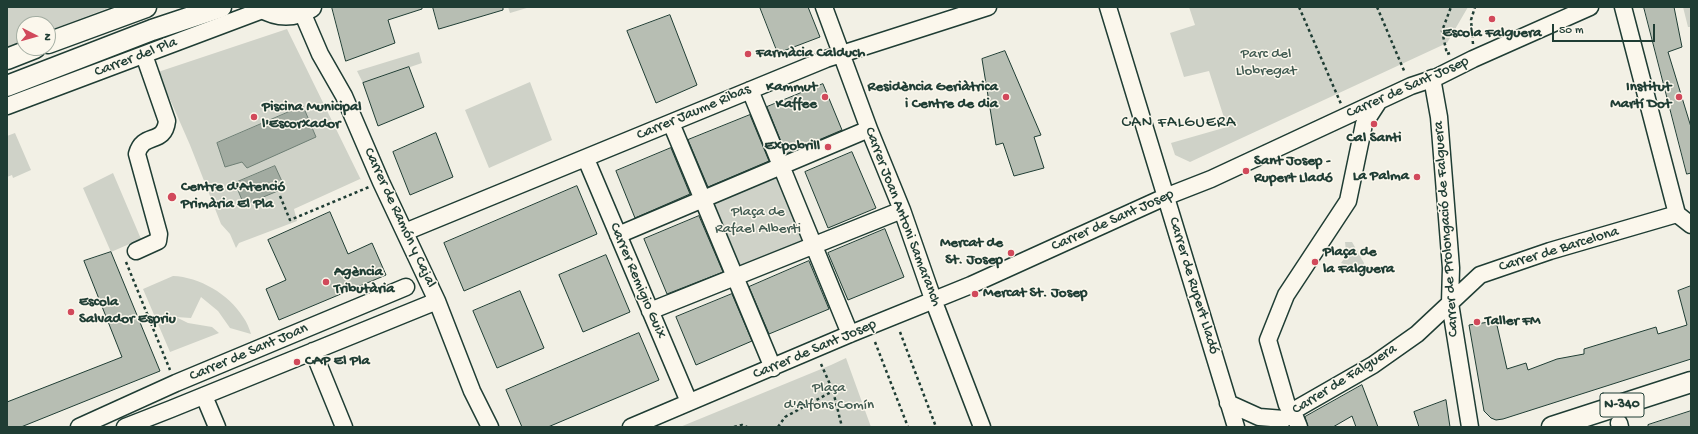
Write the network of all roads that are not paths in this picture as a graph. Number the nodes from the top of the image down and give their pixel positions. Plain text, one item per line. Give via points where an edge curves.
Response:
1 (146, 7) edge
2 (221, 7) edge
3 (824, 7) edge
4 (988, 7) edge
5 (1108, 7) edge
6 (1590, 7) edge
7 (1623, 7) edge
8 (263, 8) edge
9 (306, 10) edge
10 (56, 40) edge
11 (144, 54) junction
12 (840, 54) junction
13 (1432, 78) junction
14 (7, 86) edge
15 (750, 90) junction
16 (1379, 101) junction
17 (7, 106) edge
18 (671, 123) junction
19 (869, 129) junction
20 (586, 159) junction
21 (782, 167) junction
22 (1166, 196) junction
23 (702, 199) junction
24 (902, 210) junction
25 (1677, 214) junction
26 (1691, 225) edge
27 (405, 232) junction
28 (618, 235) junction
29 (814, 245) junction
30 (136, 251) road end
31 (735, 277) junction
32 (406, 287) dead end
33 (437, 301) junction
34 (934, 302) junction
35 (1450, 303) junction
36 (650, 311) junction
37 (850, 334) junction
38 (313, 351) junction
39 (773, 368) junction
40 (1691, 382) edge
41 (204, 396) junction
42 (689, 402) junction
43 (1228, 404) junction
44 (1291, 417) edge
45 (86, 424) edge
46 (125, 427) edge
47 (218, 427) edge
48 (344, 427) edge
49 (490, 427) edge
50 (631, 427) edge
51 (982, 427) edge
52 (1236, 427) edge
53 (1270, 427) edge
54 (1470, 427) edge
55 (1552, 427) edge

1 - 10 main road
2 - 14 main road, Carrer del Pla via 131,38
3 - 12 street, Carrer Joan Antoni Samaranch
4 - 12 street, Carrer Jaume Ribas
5 - 22 street, Carrer de Rupert Lladó
6 - 13 street, Carrer de Sant Josep
7 - 25 street
8 - 9 main road via 281,15
8 - 11 street, Carrer del Pla
9 - 27 street, Carrer de Ramón y Cajal via 320,54 344,96
11 - 17 street, Carrer del Pla
11 - 30 street via 166,121 166,129 162,134 139,146 137,154 159,234 158,241
12 - 15 street, Carrer Jaume Ribas
12 - 19 street, Carrer Joan Antoni Samaranch
13 - 16 street, Carrer de Sant Josep
13 - 35 street, Carrer de Prolongació de Falguera via 1439,117 1451,268
15 - 18 street, Carrer Jaume Ribas
15 - 21 street
16 - 22 street, Carrer de Sant Josep via 1211,179
16 - 44 street via 1364,124 1348,201 1286,295 1268,340
18 - 20 street, Carrer Jaume Ribas
18 - 23 street
19 - 21 street
19 - 24 street, Carrer Joan Antoni Samaranch
20 - 27 street, Carrer Jaume Ribas
20 - 28 street, Carrer Remigio Guix
21 - 23 street
21 - 29 street
22 - 34 street, Carrer de Sant Josep
22 - 43 street, Carrer de Rupert Lladó
23 - 28 street
23 - 31 street
24 - 29 street
24 - 34 street, Carrer Joan Antoni Samaranch
25 - 26 street
25 - 35 street, Carrer de Barcelona via 1550,251 1480,275
27 - 33 street, Carrer de Ramón y Cajal
28 - 36 street, Carrer Remigio Guix
29 - 31 street
29 - 37 street
31 - 36 street
31 - 39 street
32 - 45 street, Carrer de Sant Joan via 176,383
33 - 38 street, Carrer de Sant Joan
33 - 49 street, Carrer de Ramón y Cajal via 472,391
34 - 37 street, Carrer de Sant Josep
34 - 51 street, Carrer Joan Antoni Samaranch
35 - 44 street, Carrer de Falguera via 1410,338 1373,364 1291,412
35 - 54 street, Carrer de Prolongació de Falguera
36 - 42 street, Carrer Remigio Guix
37 - 39 street, Carrer de Sant Josep
38 - 41 street, Carrer de Sant Joan
38 - 48 street
39 - 42 street, Carrer de Sant Josep
40 - 55 main road, N-340
41 - 46 street, Carrer de Sant Joan
41 - 47 street
42 - 50 street, Carrer de Sant Josep
43 - 44 street, Carrer de Falguera via 1258,417
43 - 52 street, Carrer de Rupert Lladó
44 - 53 street

